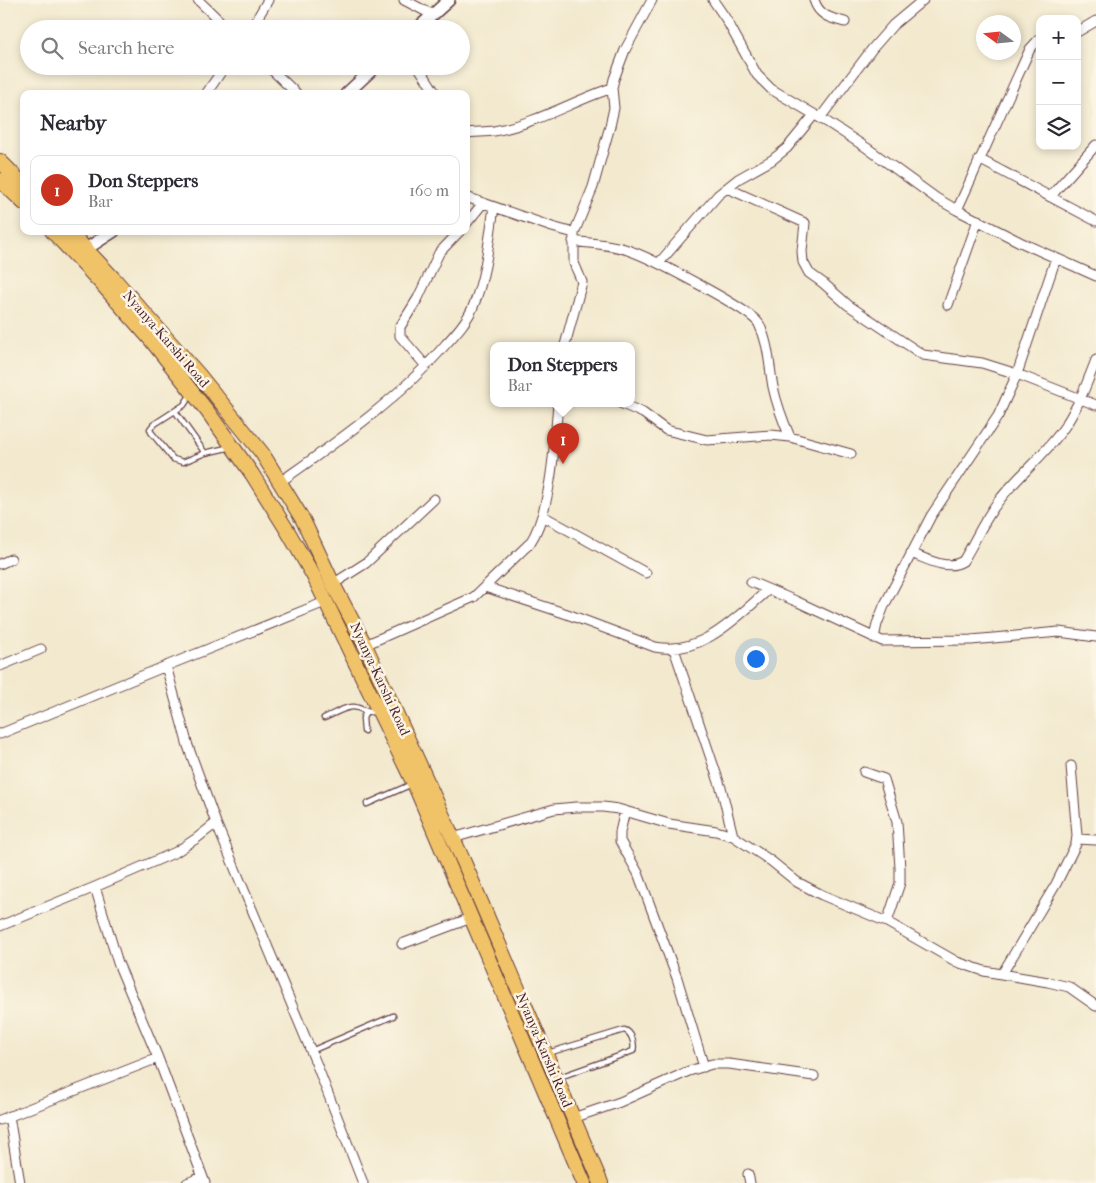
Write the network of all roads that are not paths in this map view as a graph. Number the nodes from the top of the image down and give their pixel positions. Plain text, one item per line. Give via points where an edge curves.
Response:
1 (198, 0) edge
2 (268, 0) edge
3 (404, 0) edge
4 (449, 0) edge
5 (652, 0) edge
6 (713, 0) edge
7 (814, 0) edge
8 (922, 0) edge
9 (433, 15) junction
10 (219, 20) edge
11 (256, 20) edge
12 (427, 20) edge
13 (1096, 21) edge
14 (845, 22) dead end
15 (1081, 30) edge
16 (1036, 42) edge
17 (219, 75) edge
18 (277, 75) edge
19 (366, 75) edge
20 (424, 75) edge
21 (612, 88) junction
22 (209, 90) edge
23 (293, 90) edge
24 (350, 90) edge
25 (433, 90) edge
26 (817, 116) junction
27 (470, 133) edge
28 (1096, 145) edge
29 (979, 159) junction
30 (0, 161) edge
31 (0, 180) edge
32 (20, 181) edge
33 (727, 188) junction
34 (1050, 197) junction
35 (20, 199) edge
36 (470, 199) edge
37 (483, 203) junction
38 (494, 207) junction
39 (957, 210) junction
40 (470, 219) edge
41 (978, 220) junction
42 (1096, 221) edge
43 (56, 235) edge
44 (73, 235) edge
45 (108, 235) edge
46 (456, 235) edge
47 (574, 237) junction
48 (86, 249) junction
49 (1056, 258) junction
50 (659, 263) junction
51 (1096, 276) edge
52 (948, 305) dead end
53 (567, 342) edge
54 (1096, 360) edge
55 (426, 366) junction
56 (1017, 374) junction
57 (192, 392) junction
58 (1081, 399) junction
59 (1096, 405) edge
60 (558, 407) edge
61 (629, 407) edge
62 (175, 411) junction
63 (790, 437) junction
64 (232, 447) junction
65 (205, 453) junction
66 (851, 454) dead end
67 (280, 482) junction
68 (434, 500) dead end
69 (543, 516) junction
70 (911, 552) junction
71 (11, 559) dead end
72 (0, 564) edge
73 (646, 573) dead end
74 (751, 582) dead end
75 (333, 584) junction
76 (485, 587) junction
77 (768, 590) junction
78 (325, 602) junction
79 (1096, 637) edge
80 (874, 638) junction
81 (365, 645) junction
82 (41, 649) dead end
83 (674, 649) junction
84 (0, 666) edge
85 (166, 666) junction
86 (372, 712) junction
87 (324, 718) dead end
88 (364, 731) dead end
89 (0, 734) edge
90 (1071, 766) dead end
91 (864, 772) dead end
92 (415, 777) junction
93 (367, 804) dead end
94 (624, 811) junction
95 (216, 823) junction
96 (733, 836) junction
97 (453, 838) junction
98 (1077, 839) junction
99 (1096, 840) edge
100 (95, 887) junction
101 (471, 918) junction
102 (887, 922) junction
103 (0, 926) edge
104 (402, 944) dead end
105 (1002, 974) junction
106 (1096, 1006) edge
107 (393, 1016) dead end
108 (310, 1051) junction
109 (545, 1054) junction
110 (158, 1058) junction
111 (704, 1067) junction
112 (814, 1076) dead end
113 (556, 1078) junction
114 (9, 1116) junction
115 (573, 1118) junction
116 (0, 1120) edge
117 (203, 1180) edge
118 (20, 1183) edge
119 (187, 1183) edge
120 (363, 1183) edge
121 (584, 1183) edge
122 (601, 1183) edge

1 - 10 street
2 - 11 street
3 - 9 street
4 - 9 street
5 - 21 street via 625,50
6 - 26 street via 757,75 771,89
7 - 14 street via 820,14
8 - 26 street via 893,25
9 - 12 street
13 - 15 street
16 - 29 street
17 - 22 street
18 - 23 street
19 - 24 street
20 - 25 street
21 - 27 street via 529,121 493,131
21 - 47 street via 614,108 610,126 593,187
26 - 33 street via 788,148
26 - 39 street
28 - 34 street
29 - 34 street
29 - 39 street
30 - 32 main road
31 - 35 main road
33 - 50 street
33 - 56 street via 805,223 802,251 809,273 848,306 923,355 965,360
34 - 42 street
36 - 37 street
37 - 38 street
37 - 40 street
38 - 47 street
38 - 55 street via 485,272 473,308
39 - 41 street
41 - 49 street
41 - 52 street
43 - 57 main road, Nyanya-Karshi Road via 151,340
44 - 48 main road, Nyanya-Karshi Road
45 - 48 street
46 - 55 street via 439,254 400,327 400,336
47 - 50 street via 614,246
47 - 53 street via 574,263 582,282
48 - 67 main road, Nyanya-Karshi Road via 199,375 262,453
49 - 51 street
49 - 56 street
50 - 63 street via 758,321 767,344 780,413
54 - 58 street
55 - 67 street via 372,414
56 - 58 street
56 - 70 street via 998,416 931,516
57 - 62 lane via 184,405
57 - 64 main road, Nyanya-Karshi Road
58 - 59 street
58 - 70 street via 1065,426 987,517 963,561 944,565
60 - 69 street
61 - 63 street via 666,430 707,440 771,435
62 - 65 lane
62 - 65 lane via 153,425 151,432 177,461 183,462
63 - 66 street
64 - 65 lane
64 - 78 main road, Nyanya-Karshi Road via 287,530
67 - 75 main road, Nyanya-Karshi Road via 304,520
68 - 75 street via 366,564
69 - 73 street
69 - 76 street via 530,543
70 - 80 street via 884,606
71 - 72 street
74 - 77 street
75 - 81 main road, Nyanya-Karshi Road
76 - 81 street via 474,597
76 - 83 street via 655,647
77 - 80 street
77 - 83 street via 708,638
78 - 85 street
78 - 86 main road, Nyanya-Karshi Road
79 - 80 street via 1059,632 971,640 890,642
81 - 92 main road, Nyanya-Karshi Road
82 - 84 street
83 - 96 street via 722,791
85 - 89 street
85 - 95 street via 188,746
86 - 87 lane via 351,707
86 - 88 lane via 363,718
86 - 92 main road, Nyanya-Karshi Road
90 - 98 street
91 - 102 street via 884,779 897,822 900,883
92 - 93 lane
92 - 97 main road, Nyanya-Karshi Road
92 - 101 main road, Nyanya-Karshi Road
94 - 96 street via 669,824 716,830
94 - 97 street via 603,807 554,809
94 - 111 street via 620,841 638,873
95 - 100 street via 176,852
95 - 108 street
96 - 102 street via 797,882
97 - 109 main road, Nyanya-Karshi Road
98 - 99 street
98 - 105 street via 1056,884
100 - 103 street
100 - 110 street via 118,962
101 - 104 street
101 - 121 main road, Nyanya-Karshi Road
102 - 105 street via 957,962
105 - 106 street via 1068,987
107 - 108 lane
108 - 120 street
109 - 113 main road, Nyanya-Karshi Road
109 - 113 lane via 624,1030 630,1034 633,1051
110 - 114 street
110 - 117 street
111 - 112 street via 729,1064
111 - 115 street
113 - 115 main road, Nyanya-Karshi Road
114 - 116 street
114 - 118 street
115 - 122 main road, Nyanya-Karshi Road
117 - 119 street

